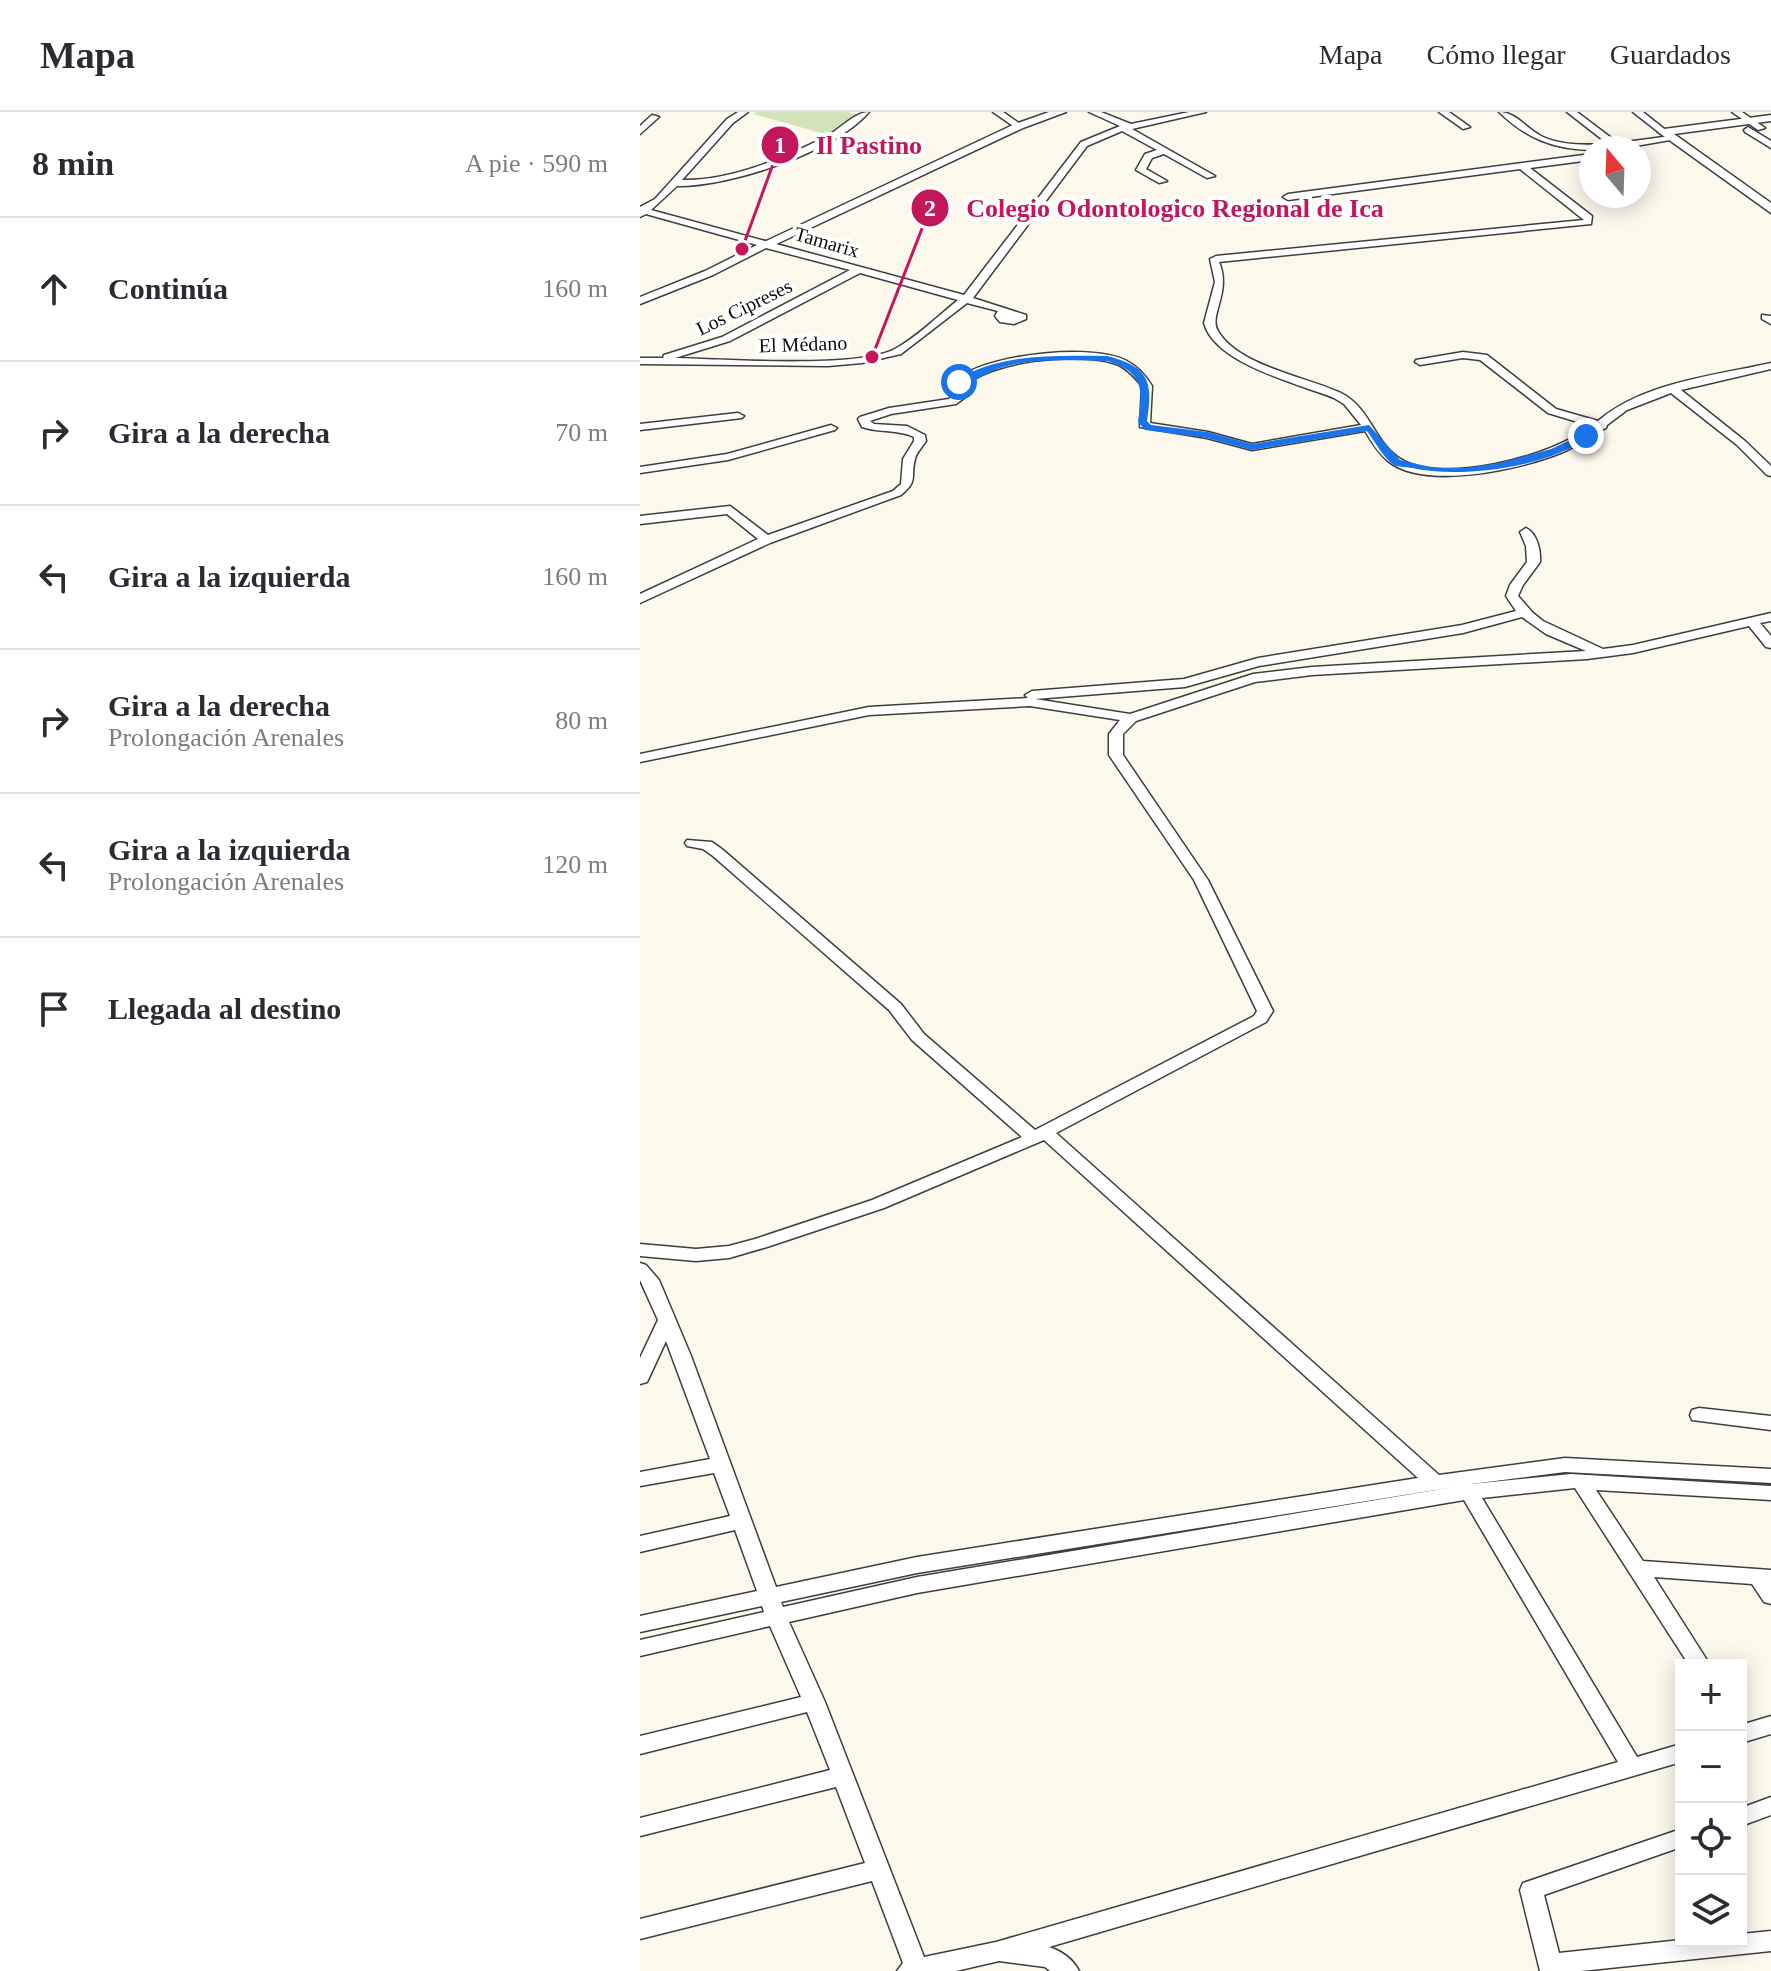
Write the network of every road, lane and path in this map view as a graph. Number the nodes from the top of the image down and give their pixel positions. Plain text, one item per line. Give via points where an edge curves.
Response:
1 (744, 112) edge
2 (865, 112) edge
3 (997, 112) edge
4 (1060, 112) edge
5 (1093, 112) edge
6 (1202, 112) edge
7 (1443, 112) edge
8 (1503, 112) edge
9 (1571, 112) edge
10 (1637, 112) edge
11 (1653, 112) edge
12 (1736, 112) edge
13 (655, 117) dead end
14 (1771, 118) edge
15 (1749, 125) junction
16 (1019, 126) junction
17 (1466, 127) dead end
18 (1766, 127) edge
19 (1124, 128) junction
20 (640, 131) edge
21 (1675, 135) junction
22 (1603, 136) edge
23 (1651, 139) edge
24 (1579, 144) edge
25 (1771, 145) edge
26 (1162, 152) junction
27 (1579, 158) edge
28 (1521, 165) junction
29 (1210, 176) dead end
30 (1162, 181) dead end
31 (674, 183) junction
32 (1288, 197) dead end
33 (1767, 199) edge
34 (1771, 209) edge
35 (642, 212) edge
36 (766, 244) junction
37 (858, 270) junction
38 (966, 300) junction
39 (640, 301) edge
40 (1004, 310) dead end
41 (640, 361) edge
42 (1420, 362) dead end
43 (1771, 366) edge
44 (1672, 389) junction
45 (738, 416) dead end
46 (1602, 426) junction
47 (640, 427) edge
48 (1369, 427) junction
49 (831, 428) dead end
50 (640, 470) edge
51 (1771, 473) edge
52 (640, 520) edge
53 (1526, 532) dead end
54 (766, 540) junction
55 (640, 599) edge
56 (1523, 613) junction
57 (1771, 617) edge
58 (1751, 621) junction
59 (1771, 644) edge
60 (1601, 653) junction
61 (1131, 718) junction
62 (640, 757) edge
63 (692, 843) dead end
64 (1040, 1135) junction
65 (640, 1250) edge
66 (643, 1277) edge
67 (667, 1320) junction
68 (648, 1343) edge
69 (640, 1377) edge
70 (1699, 1415) dead end
71 (1771, 1423) edge
72 (722, 1464) junction
73 (1771, 1476) edge
74 (640, 1479) edge
75 (1581, 1482) junction
76 (1435, 1483) junction
77 (1469, 1492) junction
78 (1771, 1493) edge
79 (743, 1521) junction
80 (640, 1544) edge
81 (1637, 1568) junction
82 (1764, 1577) edge
83 (770, 1594) junction
84 (1771, 1596) edge
85 (776, 1616) junction
86 (640, 1624) edge
87 (640, 1648) edge
88 (1696, 1659) edge
89 (814, 1702) junction
90 (1771, 1725) edge
91 (1746, 1731) edge
92 (640, 1745) edge
93 (1675, 1755) edge
94 (1633, 1769) junction
95 (843, 1776) junction
96 (1770, 1808) edge
97 (1747, 1815) edge
98 (640, 1827) edge
99 (1675, 1840) edge
100 (879, 1869) junction
101 (640, 1929) edge
102 (1771, 1941) edge
103 (996, 1952) junction
104 (1551, 1968) edge
105 (913, 1970) edge
106 (1067, 1971) edge

1 - 31 street
2 - 31 street via 848,130 811,146 713,181
3 - 16 street
4 - 16 street
5 - 19 street
6 - 19 street, El Médano
7 - 17 street
8 - 24 street via 1539,139
9 - 22 street
10 - 21 street
11 - 21 street
12 - 15 street
13 - 20 street
14 - 15 street
15 - 18 street
15 - 21 street
15 - 25 street
16 - 36 street
19 - 26 street
19 - 38 street, El Médano via 1076,152
21 - 23 street
21 - 33 street
26 - 29 street
26 - 30 street via 1148,156 1141,170
27 - 28 street
28 - 32 street
28 - 48 street via 1588,222 1214,261 1222,281 1211,330 1249,361 1342,398
31 - 35 street
33 - 34 street
35 - 36 street, Tamarix
36 - 37 street, Tamarix
36 - 39 street
37 - 38 street, Tamarix
37 - 41 street, Los Cipreses via 712,345
38 - 40 street, Tamarix
38 - 41 street, El Médano via 908,346 876,358 828,363
42 - 46 street via 1483,357 1552,411
43 - 44 street
44 - 46 street via 1624,407
44 - 51 street
45 - 47 street
46 - 48 street via 1578,442 1535,457 1451,472 1396,462
48 - 54 street via 1252,447 1208,435 1157,430 1143,422 1145,382 1123,363 1079,356 1027,359 964,378 952,402 864,419 869,427 908,429 919,435 903,489
49 - 50 street via 728,457
52 - 54 street via 730,510
53 - 56 street via 1535,551 1534,564 1512,596
54 - 55 street
56 - 60 street
56 - 62 street via 1463,629 1258,662 1185,683 845,709
57 - 58 street
58 - 59 street
58 - 60 street
60 - 61 street via 1269,676
61 - 62 street via 1030,702 869,711
61 - 64 street via 1117,727 1116,755 1201,880 1265,1011 1260,1019
63 - 64 street via 718,853 895,1007 918,1037
64 - 65 street via 878,1204 761,1243 696,1255
64 - 76 street
66 - 67 street
67 - 68 street
67 - 72 street
68 - 69 street
70 - 71 street
72 - 74 street
72 - 79 street
73 - 76 street via 1551,1465
75 - 77 street
75 - 78 street
75 - 81 street
76 - 83 street via 917,1565
77 - 85 street via 917,1585
77 - 94 street
79 - 80 street
79 - 83 street
81 - 82 street
81 - 88 street
82 - 84 street
83 - 85 street
83 - 86 street
85 - 87 street
85 - 89 street
89 - 92 street
89 - 95 street
90 - 91 street
93 - 94 street
94 - 103 street
95 - 98 street
95 - 100 street
96 - 97 street
99 - 104 street via 1531,1890
100 - 101 street
100 - 105 street
102 - 104 street
103 - 105 street
103 - 106 street via 1050,1957

